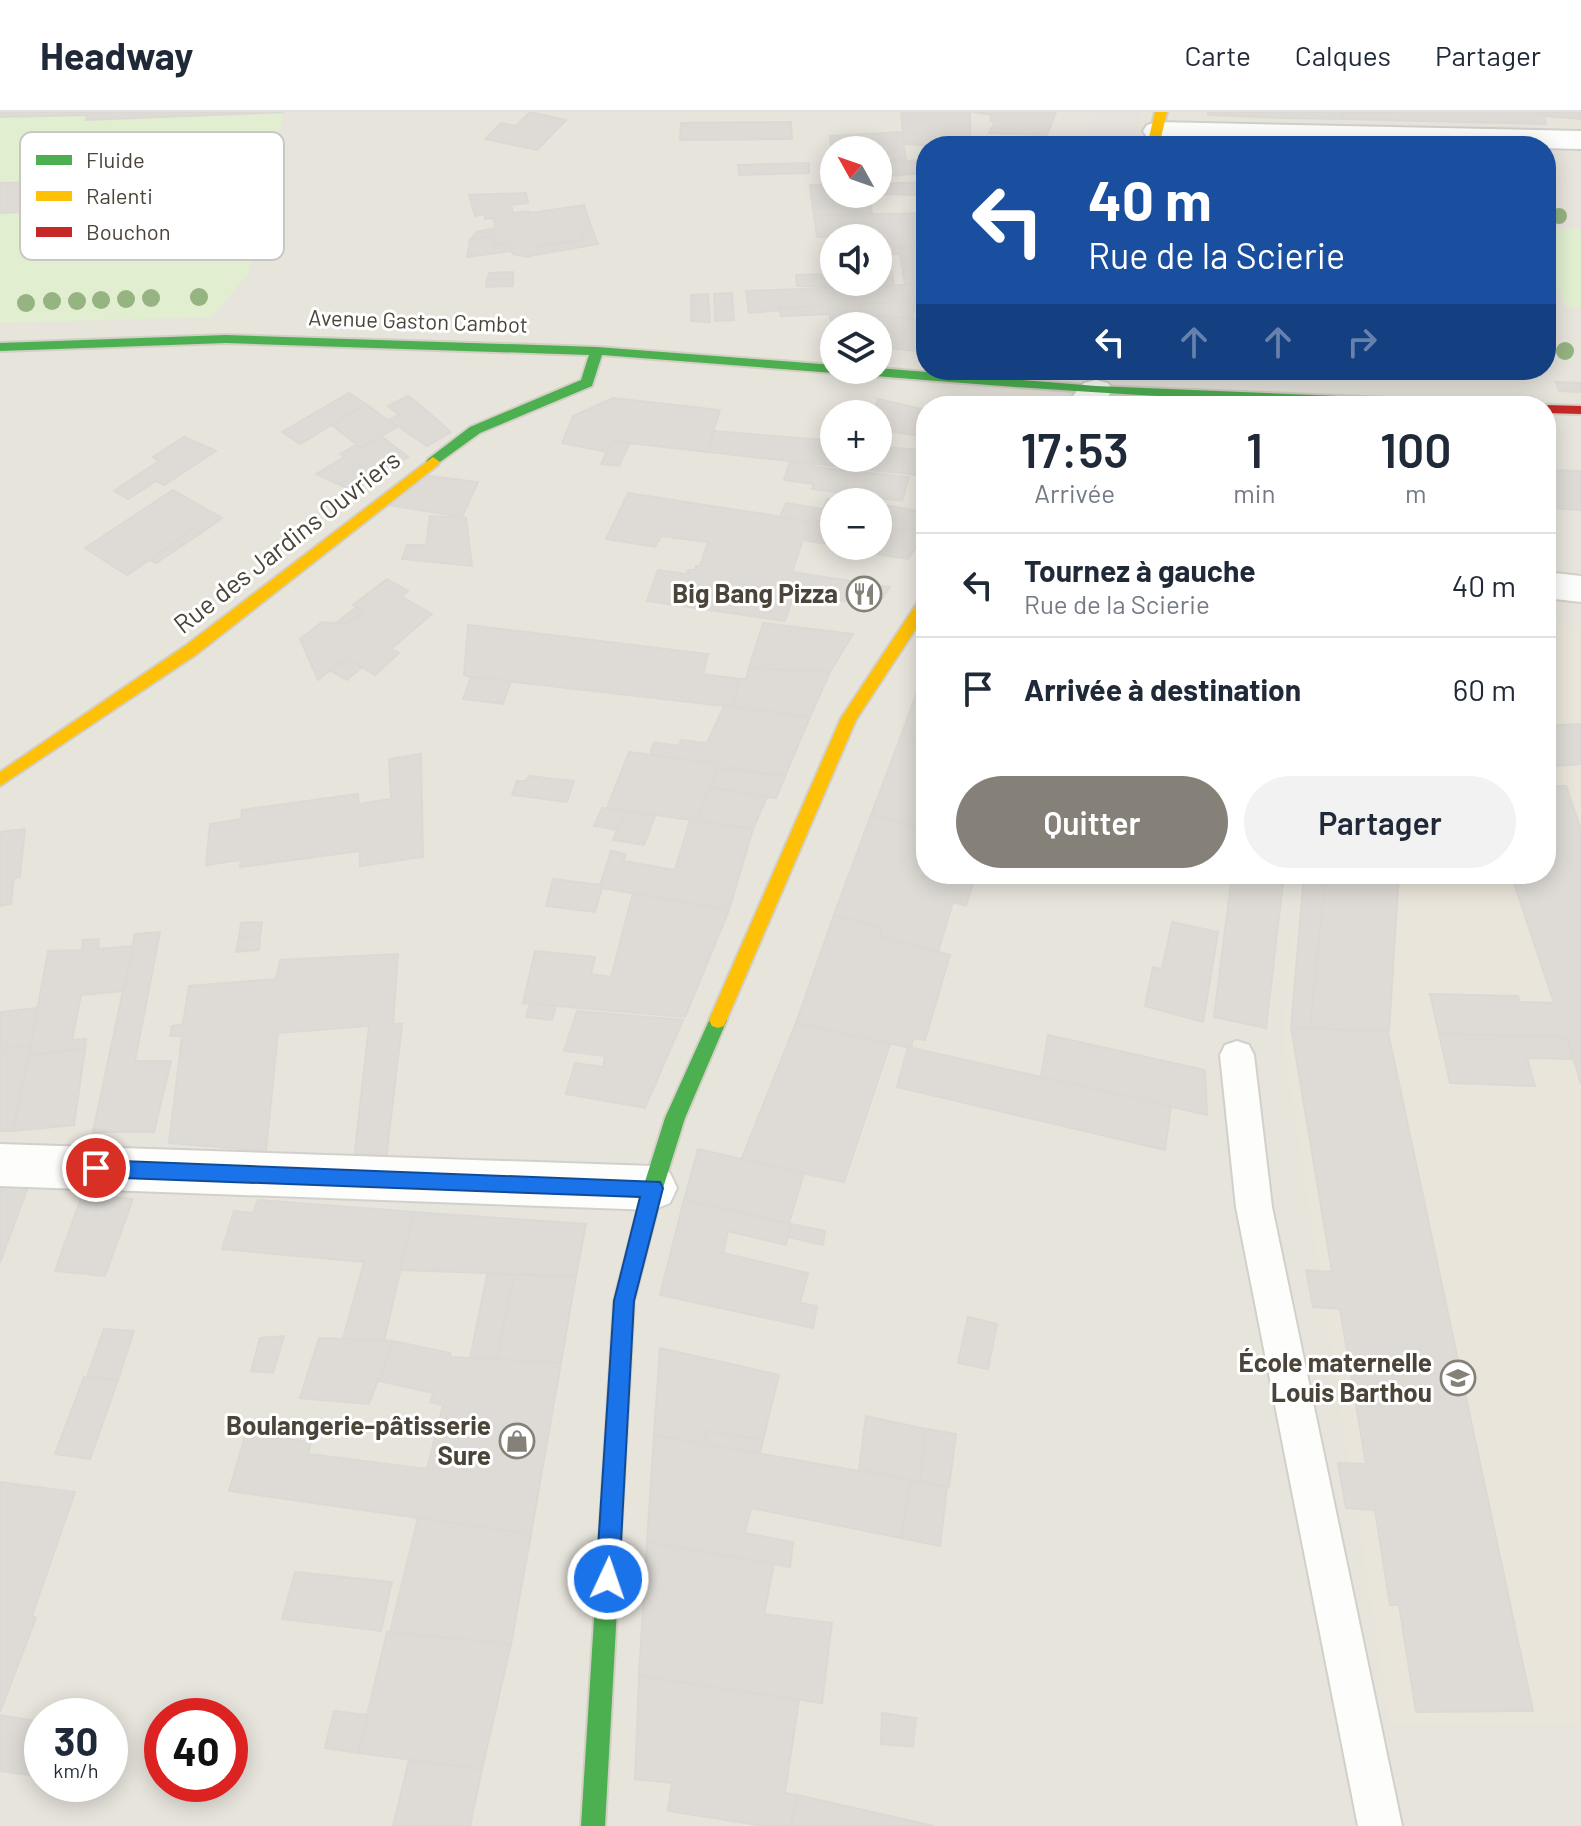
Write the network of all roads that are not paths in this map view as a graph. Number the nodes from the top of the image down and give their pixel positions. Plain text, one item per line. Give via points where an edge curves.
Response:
1 (1157, 130) edge
2 (1411, 136) edge
3 (1556, 139) edge
4 (1581, 140) edge
5 (0, 347) edge
6 (597, 351) junction
7 (820, 368) edge
8 (892, 373) edge
9 (916, 375) edge
10 (977, 380) edge
11 (1091, 389) edge
12 (1254, 396) edge
13 (1556, 409) edge
14 (1581, 410) edge
15 (1556, 586) edge
16 (1581, 589) edge
17 (916, 616) edge
18 (0, 780) edge
19 (1237, 1055) dead end
20 (0, 1165) edge
21 (653, 1188) junction
22 (593, 1826) edge
23 (1380, 1826) edge

1 - 2 street
3 - 4 street
5 - 6 street, Avenue Gaston Cambot via 226,339
6 - 7 street, Avenue Gaston Cambot
6 - 18 street, Rue des Jardins Ouvriers via 587,383 475,430 191,650
8 - 9 street
10 - 11 street
11 - 12 street
13 - 14 street
15 - 16 street
17 - 21 street via 849,718 675,1118
19 - 23 lane via 1254,1207
20 - 21 street
21 - 22 street via 624,1301

